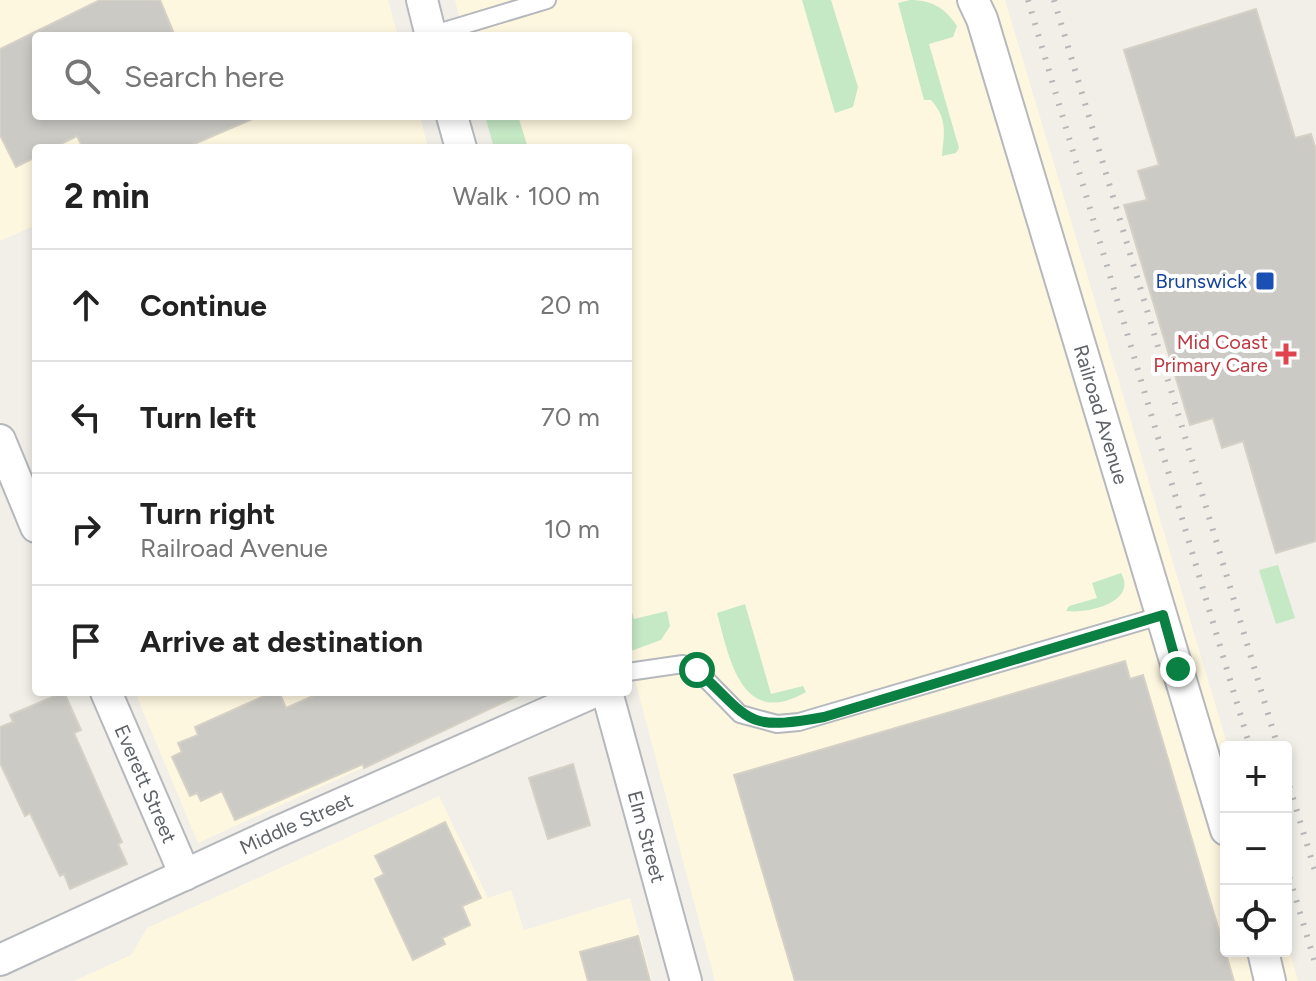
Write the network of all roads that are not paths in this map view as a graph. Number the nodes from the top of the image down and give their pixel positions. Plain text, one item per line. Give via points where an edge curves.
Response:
1 (422, 0) edge
2 (547, 0) edge
3 (973, 0) edge
4 (430, 32) edge
5 (444, 32) edge
6 (453, 120) edge
7 (460, 144) edge
8 (0, 440) edge
9 (32, 517) edge
10 (1163, 615) junction
11 (632, 671) edge
12 (108, 696) edge
13 (585, 696) edge
14 (608, 696) edge
15 (1221, 813) edge
16 (185, 875) junction
17 (1264, 957) edge
18 (0, 960) edge
19 (686, 981) edge
20 (1270, 981) edge

1 - 4 street
2 - 5 lane
3 - 10 street, Railroad Avenue
6 - 7 street
8 - 9 street
10 - 11 lane via 799,722 777,724 740,714 697,670 683,664
10 - 15 street, Railroad Avenue
12 - 16 street, Everett Street
13 - 16 street, Middle Street
14 - 19 street, Elm Street
16 - 18 street, Middle Street
17 - 20 street

